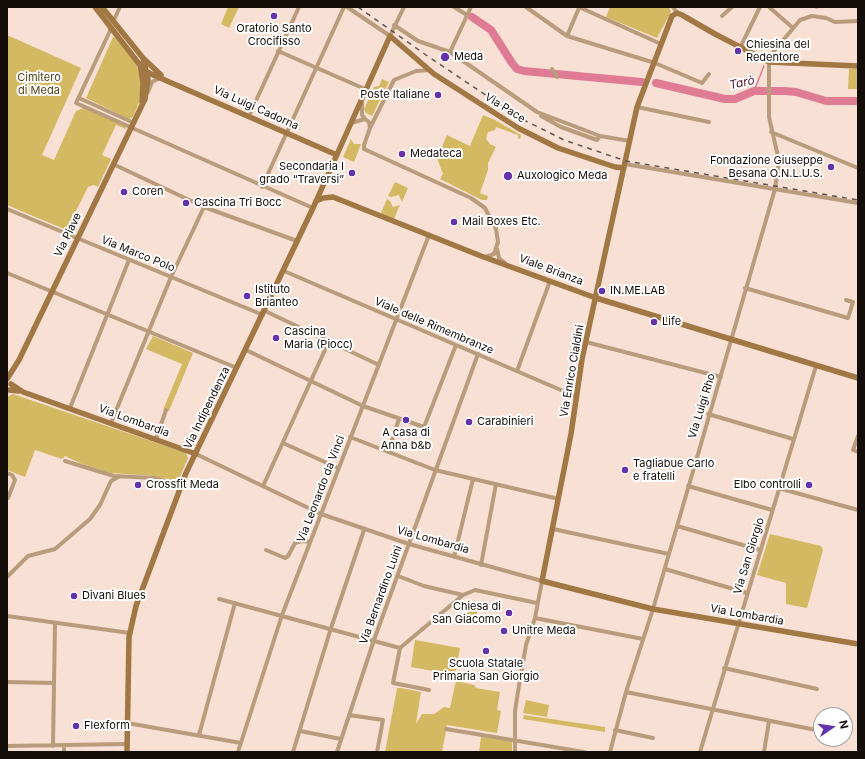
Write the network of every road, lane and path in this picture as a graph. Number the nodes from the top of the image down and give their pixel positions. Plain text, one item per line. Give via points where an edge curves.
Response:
1 (95, 7) edge
2 (102, 7) edge
3 (120, 7) edge
4 (299, 7) edge
5 (344, 7) edge
6 (347, 7) edge
7 (404, 7) edge
8 (454, 7) edge
9 (471, 7) edge
10 (526, 7) edge
11 (579, 7) edge
12 (732, 7) edge
13 (760, 7) edge
14 (769, 7) edge
15 (676, 9) edge
16 (467, 15) junction
17 (722, 16) dead end
18 (858, 21) edge
19 (111, 23) junction
20 (394, 25) junction
21 (793, 28) junction
22 (390, 36) junction
23 (567, 36) junction
24 (661, 44) junction
25 (740, 48) junction
26 (278, 51) junction
27 (450, 52) junction
28 (141, 60) junction
29 (769, 62) junction
30 (654, 63) junction
31 (858, 66) edge
32 (316, 68) junction
33 (552, 69) dead end
34 (430, 70) junction
35 (147, 72) junction
36 (709, 74) dead end
37 (557, 77) dead end
38 (165, 79) junction
39 (366, 89) junction
40 (148, 92) junction
41 (79, 98) junction
42 (637, 107) junction
43 (140, 110) junction
44 (250, 116) junction
45 (365, 119) junction
46 (709, 122) dead end
47 (350, 124) junction
48 (132, 125) junction
49 (370, 128) junction
50 (771, 132) junction
51 (287, 133) junction
52 (780, 135) junction
53 (630, 141) junction
54 (775, 145) junction
55 (337, 155) junction
56 (114, 164) junction
57 (624, 166) junction
58 (858, 168) edge
59 (323, 186) junction
60 (262, 187) junction
61 (775, 189) junction
62 (333, 197) junction
63 (316, 202) junction
64 (858, 203) edge
65 (204, 207) junction
66 (313, 208) junction
67 (7, 209) edge
68 (428, 235) junction
69 (78, 238) junction
70 (297, 241) junction
71 (497, 248) junction
72 (481, 256) junction
73 (129, 260) junction
74 (507, 264) junction
75 (284, 271) junction
76 (7, 273) edge
77 (171, 277) junction
78 (550, 281) junction
79 (745, 288) junction
80 (52, 291) junction
81 (596, 298) junction
82 (846, 300) dead end
83 (107, 313) junction
84 (264, 313) junction
85 (396, 319) junction
86 (149, 331) junction
87 (731, 338) junction
88 (329, 341) junction
89 (586, 342) junction
90 (456, 345) junction
91 (246, 350) junction
92 (478, 354) junction
93 (379, 365) junction
94 (816, 366) junction
95 (237, 368) junction
96 (517, 371) junction
97 (721, 377) junction
98 (858, 378) edge
99 (310, 382) junction
100 (8, 386) edge
101 (577, 397) junction
102 (363, 406) junction
103 (70, 408) junction
104 (166, 410) dead end
105 (708, 414) junction
106 (400, 419) junction
107 (111, 423) junction
108 (858, 436) edge
109 (350, 437) junction
110 (156, 439) junction
111 (793, 439) junction
112 (282, 443) junction
113 (388, 452) junction
114 (858, 452) edge
115 (196, 454) junction
116 (65, 461) dead end
117 (338, 468) junction
118 (435, 470) junction
119 (7, 473) edge
120 (118, 476) junction
121 (473, 479) junction
122 (496, 484) junction
123 (181, 485) junction
124 (263, 486) junction
125 (688, 486) junction
126 (778, 488) junction
127 (8, 498) dead end
128 (559, 499) junction
129 (772, 510) junction
130 (858, 510) edge
131 (320, 514) junction
132 (677, 526) junction
133 (553, 529) junction
134 (364, 530) junction
135 (310, 542) junction
136 (409, 544) junction
137 (266, 550) dead end
138 (760, 550) junction
139 (669, 554) junction
140 (454, 557) junction
141 (481, 565) junction
142 (664, 569) junction
143 (398, 576) junction
144 (7, 578) edge
145 (542, 581) junction
146 (464, 594) junction
147 (747, 594) junction
148 (219, 599) dead end
149 (235, 603) junction
150 (537, 603) junction
151 (653, 609) junction
152 (282, 615) junction
153 (7, 616) edge
154 (534, 618) junction
155 (55, 623) junction
156 (738, 623) junction
157 (331, 628) junction
158 (130, 633) junction
159 (643, 639) junction
160 (374, 640) junction
161 (858, 644) edge
162 (400, 648) junction
163 (724, 668) junction
164 (7, 682) edge
165 (54, 684) junction
166 (817, 689) dead end
167 (428, 690) dead end
168 (626, 692) junction
169 (712, 709) junction
170 (349, 715) junction
171 (769, 720) junction
172 (127, 723) junction
173 (446, 729) dead end
174 (813, 729) edge
175 (615, 730) junction
176 (300, 731) junction
177 (199, 735) junction
178 (654, 738) dead end
179 (341, 739) junction
180 (515, 740) junction
181 (241, 743) junction
182 (127, 744) junction
183 (7, 746) edge
184 (53, 746) junction
185 (64, 746) junction
186 (64, 752) edge
187 (127, 752) edge
188 (238, 752) edge
189 (293, 752) edge
190 (337, 752) edge
191 (377, 752) edge
192 (515, 752) edge
193 (584, 752) edge
194 (610, 752) edge
195 (700, 752) edge
196 (764, 752) edge

1 - 19 street, Via Luigi Cadorna
2 - 19 street, Via Luigi Cadorna
3 - 19 street
4 - 26 street
5 - 32 street
6 - 22 street
7 - 20 street, Via Indipendenza
8 - 16 street
9 - 16 street
10 - 23 street
11 - 23 street
11 - 24 street
12 - 17 street
13 - 25 street
14 - 21 street
15 - 24 street, Via Enrico Cialdini
15 - 25 street
16 - 27 street
18 - 21 street via 835,22 812,16 800,20
19 - 28 street, Via Luigi Cadorna
19 - 41 street via 110,31
20 - 22 street, Via Indipendenza
20 - 27 street via 418,41
21 - 29 street via 774,51
22 - 34 street, Via Pace
22 - 39 street, Via Indipendenza
23 - 30 street
24 - 30 street, Via Enrico Cialdini
25 - 29 street
26 - 32 street
26 - 44 street
27 - 53 street via 536,112 600,138
28 - 35 street, Via Luigi Cadorna
28 - 38 street, Via Luigi Cadorna
28 - 43 street, Via Piave via 143,84
29 - 31 street
29 - 50 street, Via Luigi Rho
30 - 36 street via 702,83
30 - 42 street, Via Enrico Cialdini
32 - 39 street
32 - 51 street
33 - 37 street
34 - 49 street via 416,71 396,78
34 - 57 street, Via Pace via 484,107 541,140 615,168
35 - 38 street, Via Luigi Cadorna
35 - 40 street, Via Piave
38 - 40 street, Via Piave via 153,82
38 - 44 street, Via Luigi Cadorna
39 - 45 street, Via Indipendenza via 361,111
39 - 47 street, Via Indipendenza
40 - 43 street, Via Piave
41 - 48 street
41 - 48 street via 76,103
42 - 46 street
42 - 53 street, Via Enrico Cialdini
43 - 48 street, Via Piave
44 - 51 street, Via Luigi Cadorna
45 - 47 street
45 - 49 street via 369,122
47 - 55 street, Via Indipendenza
48 - 56 street, Via Piave
48 - 60 street
49 - 71 street via 364,149 480,204 494,223
50 - 52 street
50 - 54 street, Via Luigi Rho
51 - 55 street, Via Luigi Cadorna
51 - 60 street
52 - 54 street
52 - 58 street
53 - 57 street, Via Enrico Cialdini
54 - 61 street, Via Luigi Rho via 780,166
55 - 59 street, Via Indipendenza
56 - 65 street
56 - 69 street, Via Piave
57 - 61 street
57 - 81 street, Via Enrico Cialdini
59 - 62 street, Viale Brianza via 324,191
59 - 63 street, Via Indipendenza
60 - 66 street
61 - 64 street
61 - 79 street, Via Luigi Rho
62 - 63 street via 321,198
62 - 68 street, Viale Brianza
63 - 66 street, Via Indipendenza
65 - 70 street
65 - 77 street
66 - 70 street, Via Indipendenza
67 - 69 street, Via Marco Polo
68 - 72 street, Viale Brianza
68 - 85 street, Via Leonardo da Vinci
69 - 73 street, Via Marco Polo
69 - 80 street, Via Piave
70 - 75 street, Via Indipendenza
71 - 72 street via 492,256
71 - 74 street via 499,258
72 - 74 street, Viale Brianza
73 - 77 street, Via Marco Polo
73 - 83 street
74 - 78 street, Viale Brianza
75 - 84 street, Via Indipendenza
75 - 85 street, Viale delle Rimembranze
76 - 80 street
77 - 84 street, Via Marco Polo
77 - 86 street
78 - 81 street, Viale Brianza
78 - 96 street
79 - 82 street via 848,318 853,302
79 - 87 street, Via Luigi Rho
80 - 83 street
80 - 100 street, Via Piave
81 - 87 street, Viale Brianza
81 - 89 street, Via Enrico Cialdini
83 - 86 street
83 - 103 street
84 - 88 street, Via Marco Polo
84 - 91 street, Via Indipendenza
85 - 90 street, Viale delle Rimembranze
85 - 93 street, Via Leonardo da Vinci
86 - 95 street
86 - 107 street
87 - 94 street, Viale Brianza
87 - 97 street, Via Luigi Rho
88 - 93 street, Via Marco Polo
88 - 99 street
89 - 97 street
89 - 101 street, Via Enrico Cialdini
90 - 92 street, Viale delle Rimembranze
90 - 106 street via 424,426
91 - 95 street, Via Indipendenza
91 - 99 street
92 - 96 street, Viale delle Rimembranze
92 - 118 street, Via Bernardino Luini
93 - 102 street, Via Leonardo da Vinci
94 - 98 street, Viale Brianza
94 - 111 street, Via San Giorgio
95 - 115 street, Via Indipendenza
96 - 101 street, Viale delle Rimembranze
97 - 105 street, Via Luigi Rho
99 - 102 street
99 - 112 street
100 - 103 street, Via Lombardia
101 - 128 street, Via Enrico Cialdini
102 - 106 street
102 - 109 street, Via Leonardo da Vinci
103 - 107 street, Via Lombardia
104 - 110 street
105 - 111 street
105 - 125 street, Via Luigi Rho
106 - 113 street
107 - 110 street, Via Lombardia
108 - 114 street via 853,450
109 - 113 street
109 - 117 street, Via Leonardo da Vinci
110 - 115 street, Via Lombardia
111 - 126 street, Via San Giorgio
112 - 117 street
112 - 124 street
113 - 118 street
115 - 123 street, Via Indipendenza
115 - 124 street, Via Lombardia
116 - 120 street
117 - 131 street, Via Leonardo da Vinci
118 - 121 street
118 - 136 street, Via Bernardino Luini
119 - 127 street via 15,480
120 - 123 street via 159,479
120 - 144 street via 111,481 100,505 90,518 56,548 28,556
121 - 122 street
121 - 140 street
122 - 128 street
122 - 141 street
123 - 158 street, Via Indipendenza via 136,606
124 - 131 street, Via Lombardia
125 - 129 street
125 - 132 street, Via Luigi Rho
126 - 129 street, Via San Giorgio
126 - 130 street
128 - 133 street, Via Enrico Cialdini
129 - 138 street, Via San Giorgio
131 - 134 street, Via Lombardia
131 - 135 street, Via Leonardo da Vinci
132 - 138 street
132 - 139 street, Via Luigi Rho
133 - 139 street
133 - 145 street, Via Enrico Cialdini
134 - 136 street, Via Lombardia
134 - 157 street
135 - 137 street via 295,543 285,558
135 - 152 street, Via Leonardo da Vinci
136 - 140 street, Via Lombardia
136 - 143 street, Via Bernardino Luini
138 - 147 street, Via San Giorgio
139 - 142 street, Via Luigi Rho
140 - 141 street, Via Lombardia
141 - 145 street, Via Lombardia
142 - 147 street
142 - 151 street, Via Luigi Rho
143 - 146 street via 424,586
143 - 160 street, Via Bernardino Luini
145 - 150 street, Via Enrico Cialdini
145 - 151 street, Via Lombardia
146 - 150 street via 475,590
146 - 162 street
147 - 156 street, Via San Giorgio
148 - 149 street
149 - 152 street
149 - 177 street
150 - 154 street, Via Enrico Cialdini
151 - 156 street, Via Lombardia
151 - 159 street, Via Luigi Rho
152 - 157 street
152 - 181 street, Via Leonardo da Vinci
153 - 155 street
154 - 159 street
154 - 180 street, Via Enrico Cialdini via 526,645 515,711
155 - 158 street
155 - 165 street
156 - 161 street, Via Lombardia
156 - 163 street, Via San Giorgio
157 - 160 street
157 - 176 street
158 - 172 street, Via Indipendenza
159 - 168 street, Via Luigi Rho
160 - 162 street
160 - 170 street, Via Bernardino Luini
162 - 167 street via 393,683
163 - 166 street
163 - 169 street, Via San Giorgio
164 - 165 street
165 - 184 street
168 - 169 street
168 - 175 street, Via Luigi Rho
169 - 171 street
169 - 195 street, Via San Giorgio
170 - 179 street, Via Bernardino Luini
170 - 191 street via 383,720
171 - 174 street
171 - 196 street
172 - 177 street
172 - 182 street, Via Indipendenza
173 - 180 street
175 - 178 street
175 - 194 street, Via Luigi Rho
176 - 179 street
176 - 189 street
177 - 181 street
179 - 190 street, Via Bernardino Luini
180 - 192 street, Via Enrico Cialdini
180 - 193 street
181 - 188 street, Via Leonardo da Vinci
182 - 185 street
182 - 187 street, Via Indipendenza
183 - 184 street
184 - 185 street
185 - 186 street

